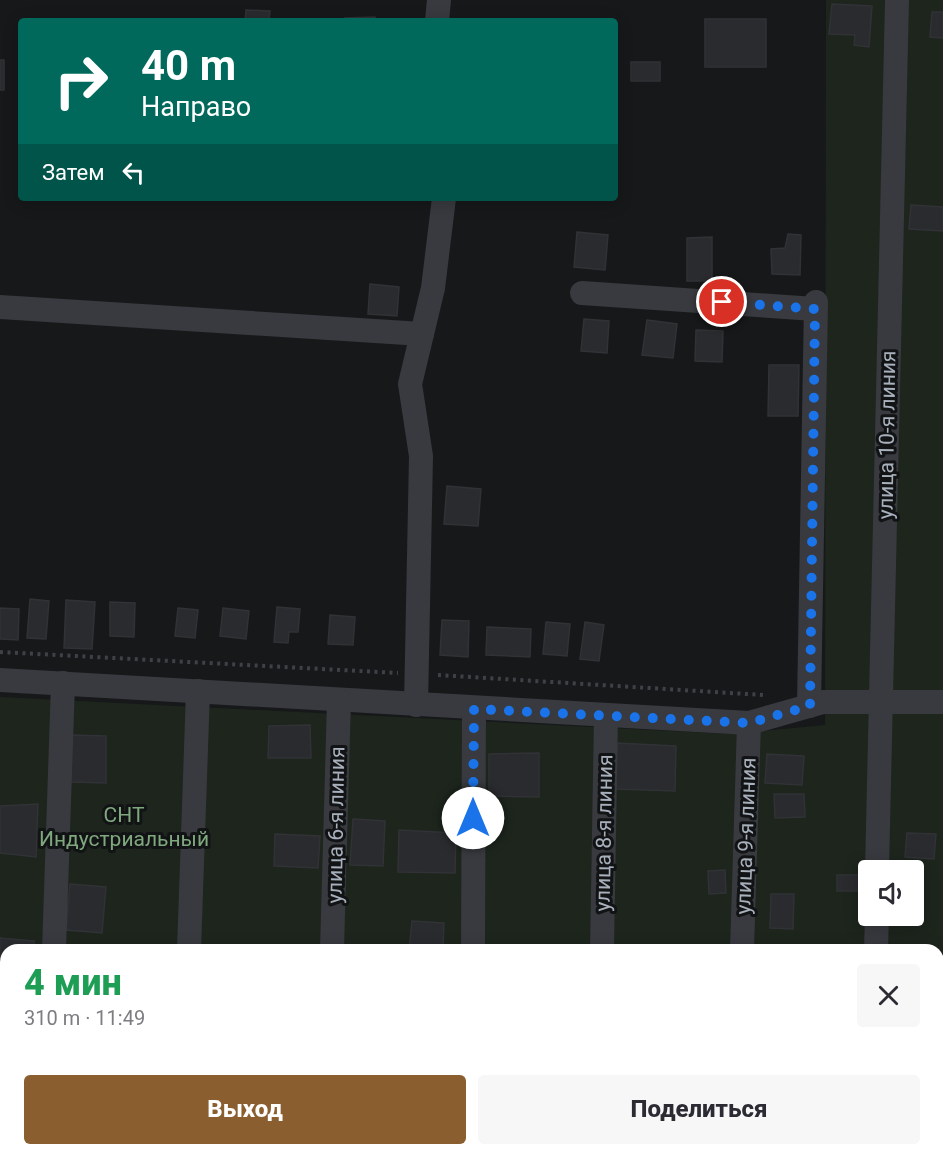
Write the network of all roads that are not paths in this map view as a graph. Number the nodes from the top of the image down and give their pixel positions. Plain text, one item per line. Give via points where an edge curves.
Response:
1 (439, 0) edge
2 (897, 0) edge
3 (437, 18) edge
4 (444, 201) edge
5 (582, 293) dead end
6 (0, 307) edge
7 (422, 334) junction
8 (0, 680) edge
9 (63, 683) junction
10 (198, 691) junction
11 (339, 700) junction
12 (880, 702) junction
13 (943, 702) edge
14 (416, 705) junction
15 (810, 706) junction
16 (474, 709) junction
17 (606, 716) junction
18 (749, 723) junction
19 (878, 860) edge
20 (877, 926) edge
21 (54, 944) edge
22 (189, 944) edge
23 (332, 944) edge
24 (473, 944) edge
25 (602, 944) edge
26 (742, 944) edge
27 (876, 944) edge

1 - 3 street
2 - 12 street, улица 10-я линия
4 - 7 street via 433,288
5 - 15 street via 815,305
6 - 7 street
7 - 14 street via 410,384 422,456
8 - 9 street
9 - 10 street
9 - 21 street
10 - 11 street
10 - 22 street
11 - 14 street
11 - 23 street, улица 6-я линия
12 - 13 street
12 - 15 street via 823,702
12 - 19 street, улица 10-я линия
14 - 16 street
15 - 18 street
16 - 17 street
16 - 24 street
17 - 18 street
17 - 25 street, улица 8-я линия
18 - 26 street, улица 9-я линия
20 - 27 street

